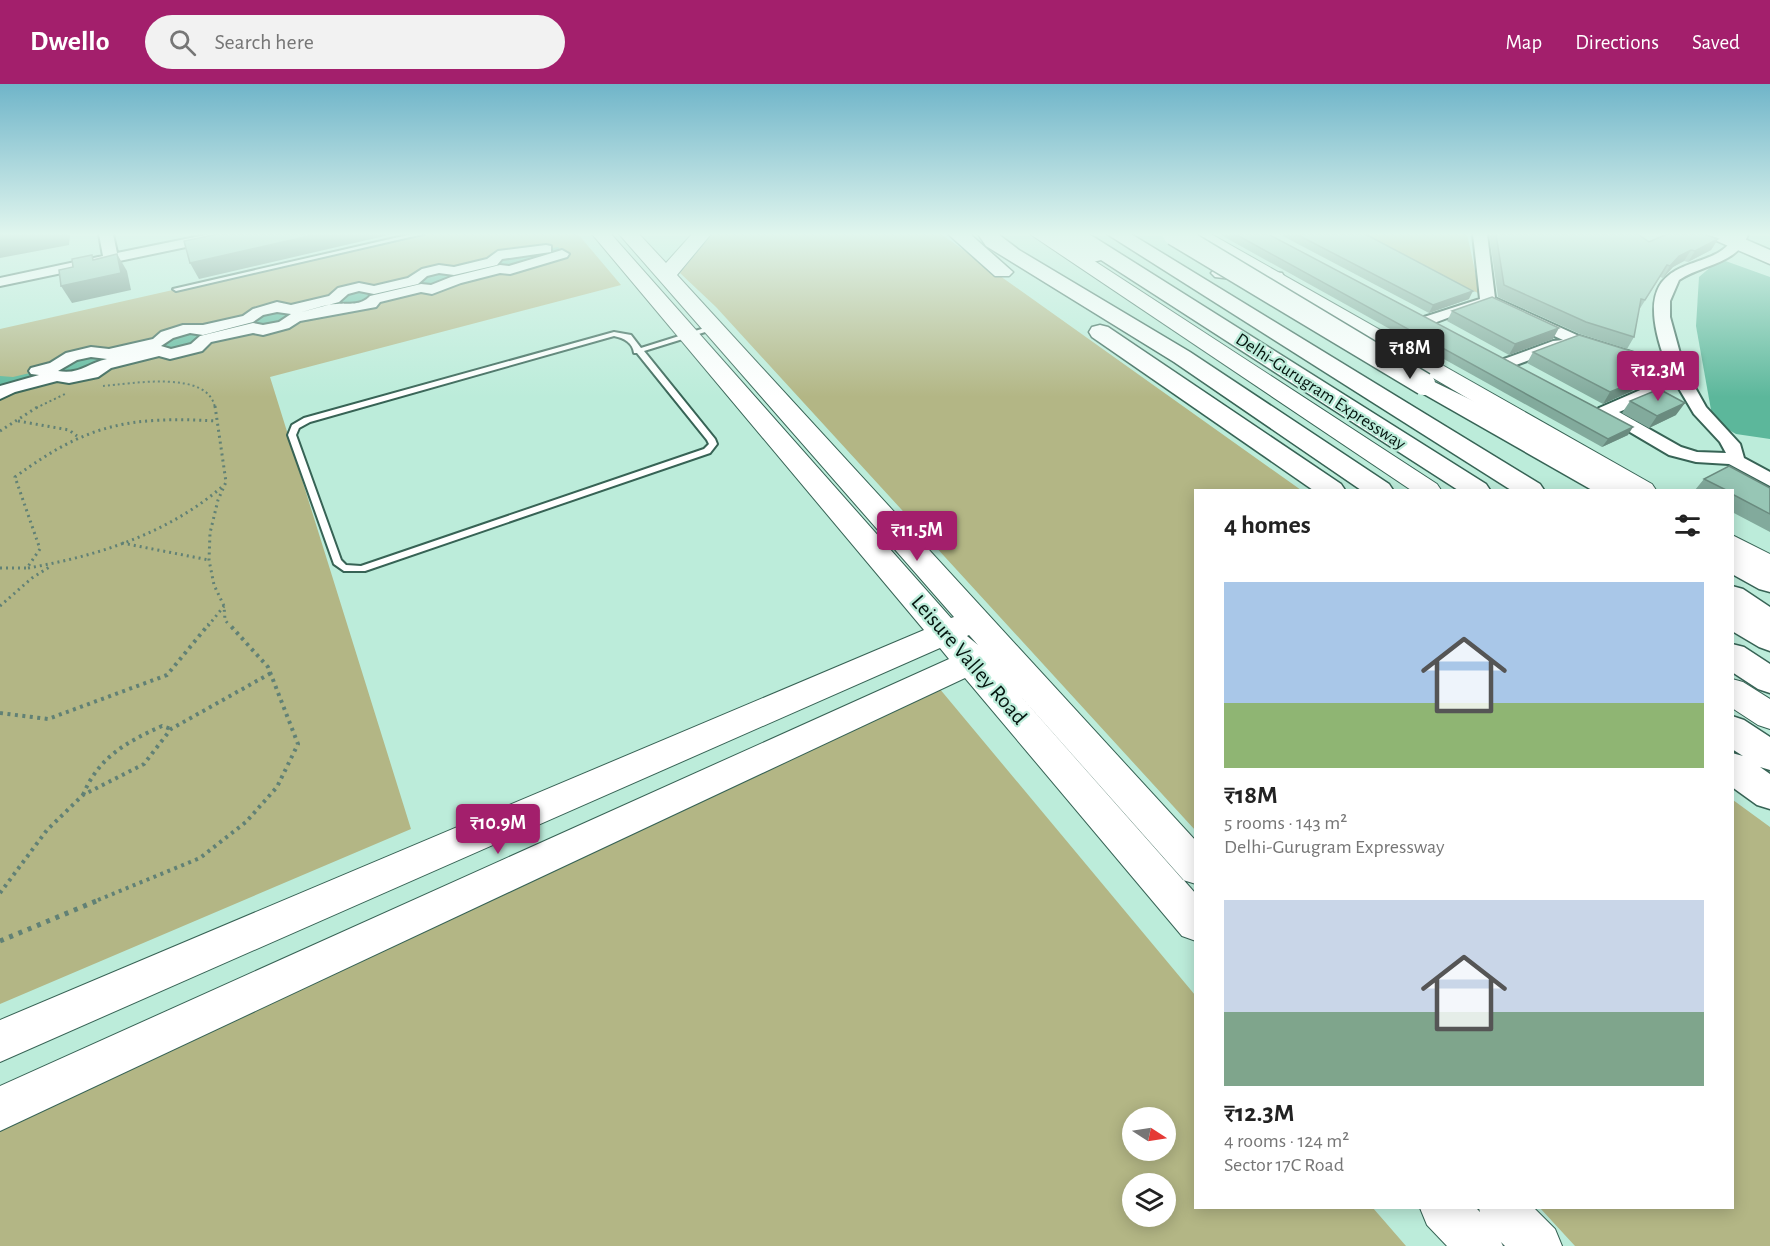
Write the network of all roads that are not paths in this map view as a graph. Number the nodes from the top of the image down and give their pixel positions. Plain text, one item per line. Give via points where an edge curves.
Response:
1 (179, 288) edge
2 (355, 288) edge
3 (366, 288) edge
4 (381, 288) edge
5 (420, 288) edge
6 (667, 288) edge
7 (675, 288) edge
8 (1029, 288) edge
9 (1069, 288) edge
10 (1122, 288) edge
11 (1159, 288) edge
12 (1205, 288) edge
13 (1264, 288) edge
14 (1292, 288) edge
15 (1487, 288) edge
16 (1666, 288) edge
17 (176, 289) dead end
18 (1468, 290) edge
19 (1488, 300) junction
20 (1449, 331) edge
21 (702, 332) junction
22 (1573, 339) junction
23 (637, 351) junction
24 (1676, 371) junction
25 (1531, 373) edge
26 (0, 376) edge
27 (1424, 384) junction
28 (1651, 392) edge
29 (0, 394) edge
30 (1733, 459) junction
31 (1770, 480) edge
32 (1330, 489) edge
33 (1379, 489) edge
34 (1426, 489) edge
35 (1474, 489) edge
36 (1528, 489) edge
37 (1576, 489) edge
38 (1609, 489) edge
39 (1641, 489) edge
40 (1734, 546) edge
41 (1734, 561) edge
42 (1768, 576) edge
43 (1734, 598) edge
44 (1734, 617) edge
45 (1770, 623) edge
46 (961, 626) junction
47 (1770, 639) edge
48 (987, 656) junction
49 (1734, 657) edge
50 (1770, 680) edge
51 (1734, 692) edge
52 (1770, 716) edge
53 (1734, 731) edge
54 (1770, 756) edge
55 (1734, 768) edge
56 (1770, 794) edge
57 (1194, 866) edge
58 (1194, 920) edge
59 (0, 1041) edge
60 (0, 1109) edge
61 (1445, 1209) edge
62 (1504, 1209) edge
63 (1479, 1246) edge
64 (1538, 1246) edge

1 - 17 lane
2 - 26 street via 334,299 291,310 278,307 203,330 189,328 159,342 110,354 72,356 55,367 13,377
3 - 4 street
5 - 29 street via 347,310 338,308 295,318 263,330 253,328 206,339 196,348 171,354 160,351 105,364 92,373 18,385
6 - 21 street, Leisure Valley Road
7 - 21 street, Leisure Valley Road
8 - 32 main road via 1120,345
9 - 33 main road via 1182,357
10 - 34 street
11 - 35 main road, Delhi-Gurugram Expressway
12 - 36 main road, Delhi-Gurugram Expressway
13 - 27 main road, bridge
14 - 39 street
15 - 19 street
16 - 24 street via 1663,318
18 - 19 street
19 - 20 street via 1424,317
19 - 22 street
21 - 23 lane
21 - 46 street, Leisure Valley Road
22 - 24 street
22 - 25 street via 1505,360
23 - 23 lane via 628,337 614,334 307,420 295,427 292,435 337,562 344,568 362,569 707,451 713,444 711,439
24 - 30 street via 1700,410 1732,448 1736,457
27 - 37 main road via 1473,423
27 - 38 main road
28 - 30 street via 1600,409 1686,455
30 - 31 street
40 - 42 street
41 - 42 main road
43 - 45 main road
44 - 47 main road
46 - 48 street, Leisure Valley Road
46 - 59 street
48 - 57 street, Leisure Valley Road
48 - 58 street, Leisure Valley Road
48 - 60 street
49 - 50 main road
51 - 52 street
53 - 54 main road
55 - 56 main road
61 - 63 street
62 - 64 street

